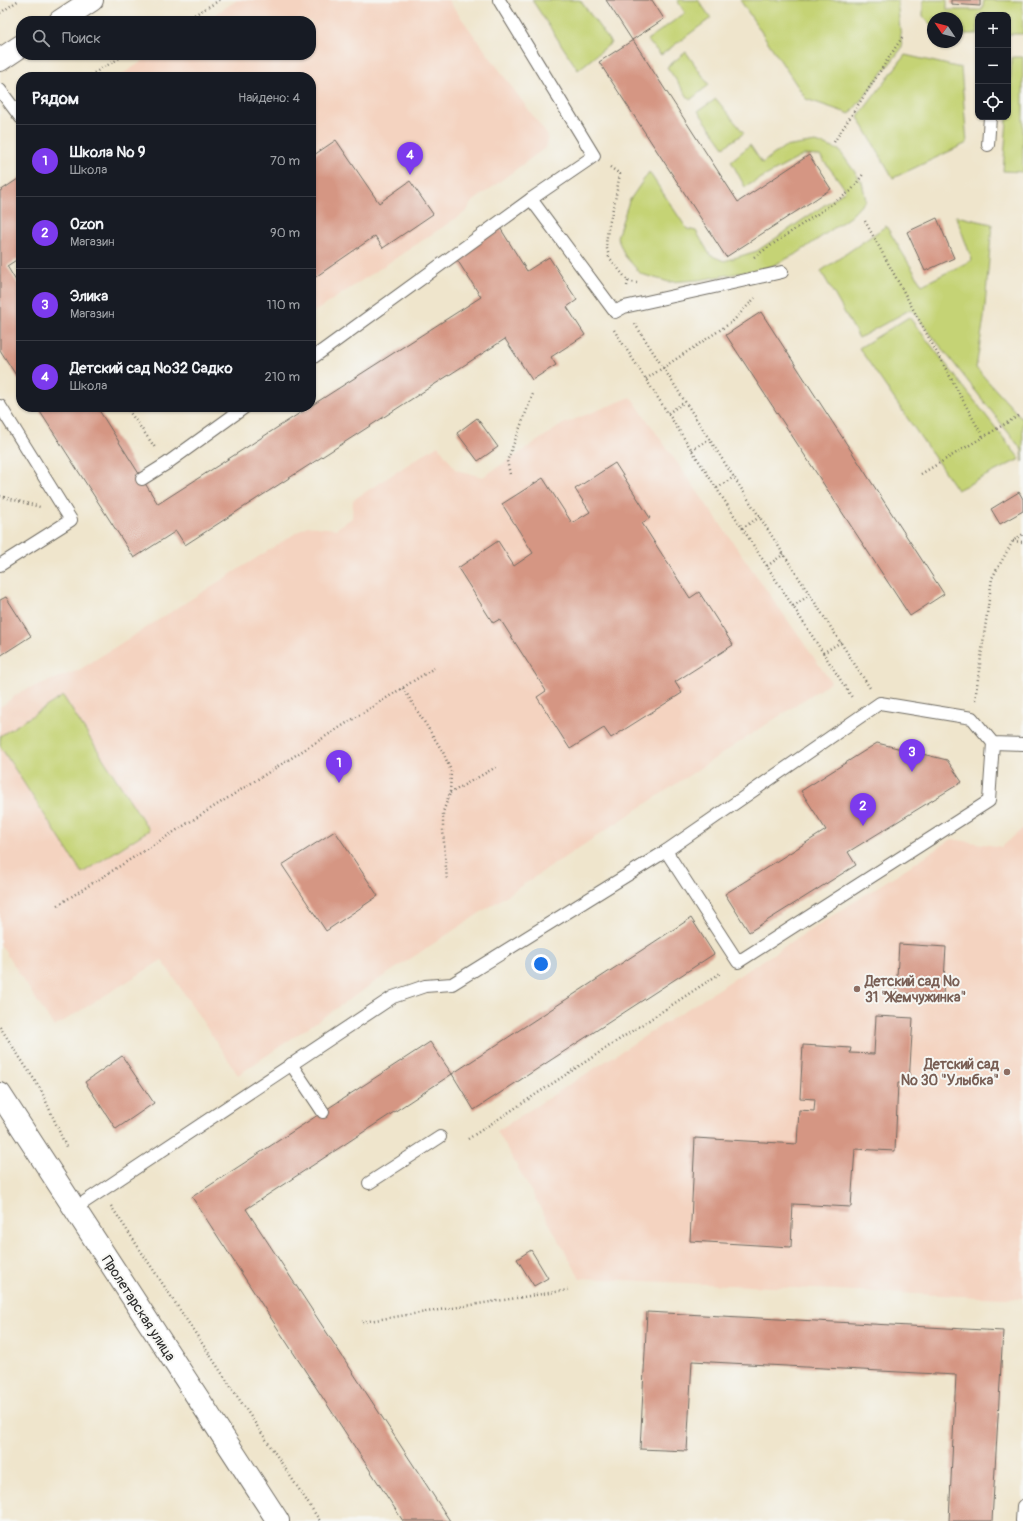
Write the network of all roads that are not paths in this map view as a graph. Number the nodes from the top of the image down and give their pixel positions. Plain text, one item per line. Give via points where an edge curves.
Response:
1 (92, 0) edge
2 (499, 0) edge
3 (68, 16) edge
4 (16, 49) edge
5 (0, 60) edge
6 (0, 90) edge
7 (16, 111) edge
8 (990, 120) edge
9 (988, 145) dead end
10 (531, 199) junction
11 (782, 272) dead end
12 (316, 355) edge
13 (0, 406) edge
14 (238, 412) edge
15 (142, 478) dead end
16 (0, 565) edge
17 (993, 743) junction
18 (1023, 744) edge
19 (666, 851) junction
20 (291, 1064) junction
21 (0, 1094) edge
22 (323, 1112) dead end
23 (440, 1137) dead end
24 (369, 1183) dead end
25 (74, 1209) junction
26 (1023, 1506) edge
27 (278, 1521) edge
28 (1022, 1521) edge

1 - 3 street
2 - 10 lane via 594,156
4 - 5 street
6 - 7 lane
8 - 9 lane
10 - 11 lane via 615,312 624,307
10 - 12 lane
13 - 16 lane via 71,520
14 - 15 lane via 166,464
17 - 18 lane
17 - 19 lane via 972,718 880,703
17 - 19 lane via 989,801 738,962
19 - 20 lane via 452,984 425,986 393,996
20 - 22 lane
20 - 25 lane
21 - 25 street, Пролетарская улица
23 - 24 lane
25 - 27 street, Пролетарская улица
26 - 28 lane

